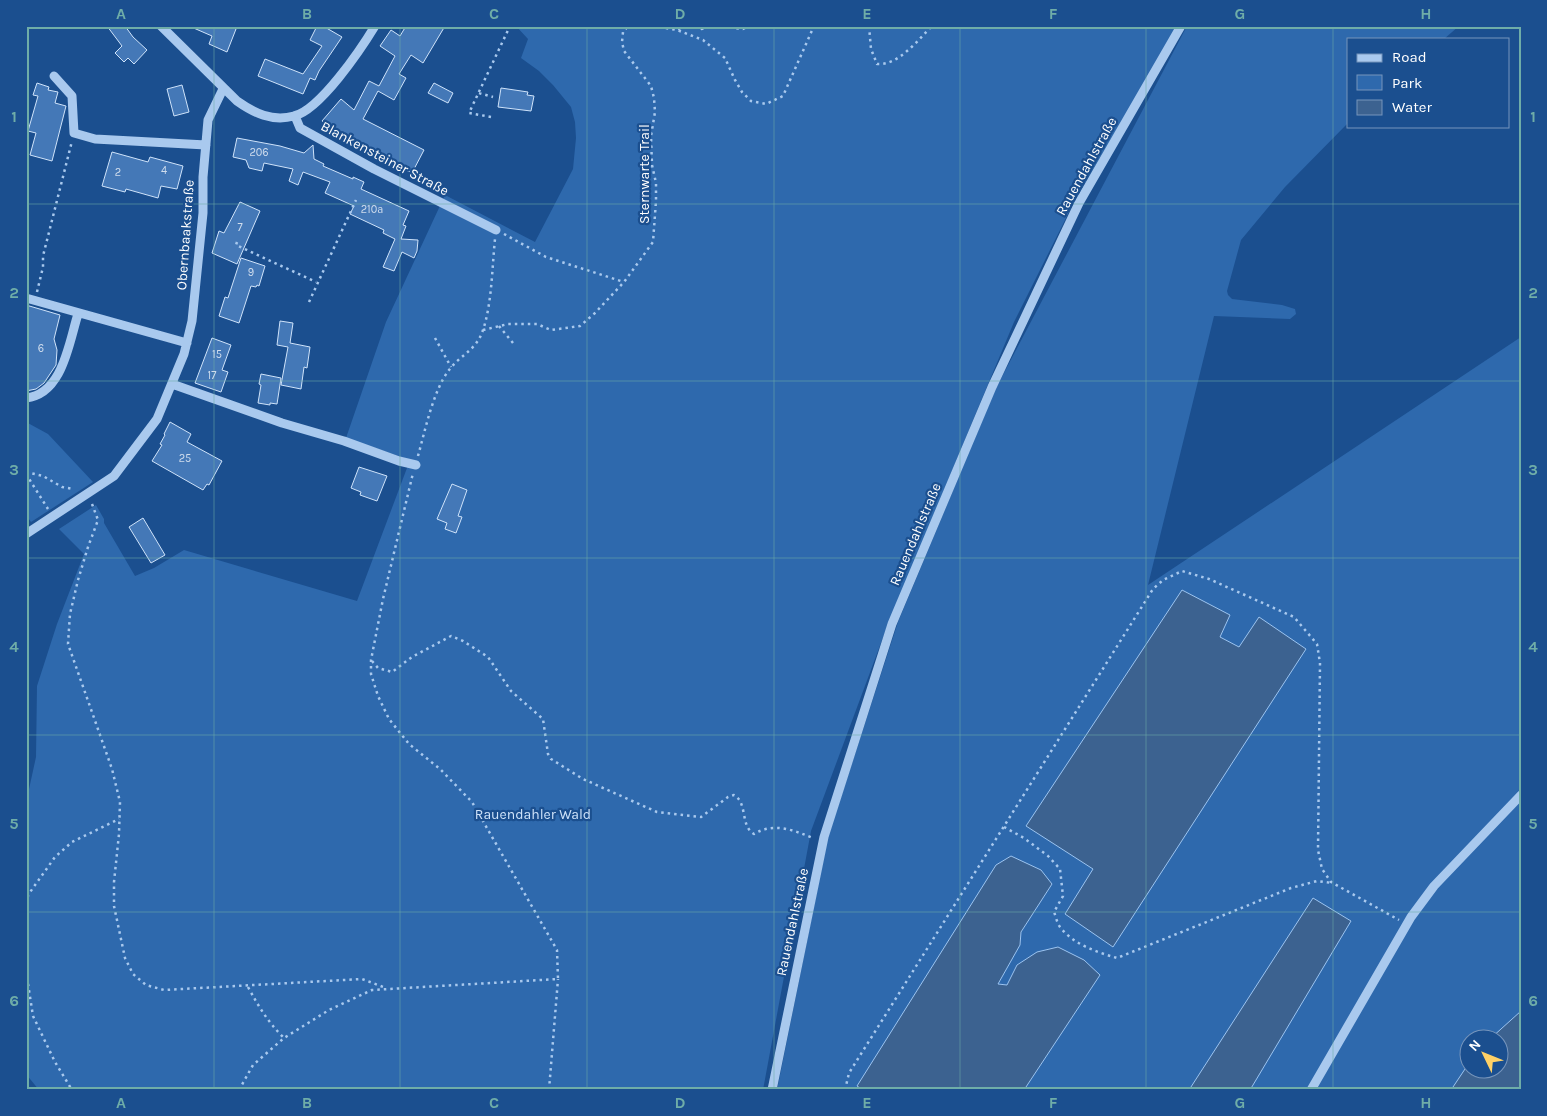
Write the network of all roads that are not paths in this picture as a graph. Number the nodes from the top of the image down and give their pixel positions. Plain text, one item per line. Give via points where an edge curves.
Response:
1 (161, 26) edge
2 (376, 26) edge
3 (1181, 26) edge
4 (54, 76) dead end
5 (223, 88) junction
6 (295, 116) junction
7 (206, 146) junction
8 (470, 218) junction
9 (467, 227) dead end
10 (496, 230) road end
11 (26, 298) edge
12 (78, 314) junction
13 (187, 343) junction
14 (172, 384) junction
15 (26, 398) edge
16 (416, 465) road end
17 (26, 534) edge
18 (1521, 795) edge
19 (772, 1090) edge
20 (1311, 1090) edge

1 - 5 street, Blankensteiner Straße
2 - 6 street, Blankensteiner Straße via 322,97
3 - 19 street, Rauendahlstraße via 1078,203 992,387 892,624 823,842
4 - 7 street via 72,96 74,133 95,139
5 - 6 street, Blankensteiner Straße via 251,111 268,118
5 - 7 street, Obernbaakstraße via 208,120
6 - 8 street, Blankensteiner Straße via 300,128
7 - 13 street, Obernbaakstraße via 200,245
8 - 9 street
8 - 10 street, Blankensteiner Straße
11 - 12 street
12 - 13 street
12 - 15 street via 53,384 42,393
13 - 14 street, Obernbaakstraße
14 - 16 street
14 - 17 street, Obernbaakstraße via 157,419 114,476
18 - 20 street via 1434,886 1407,924

